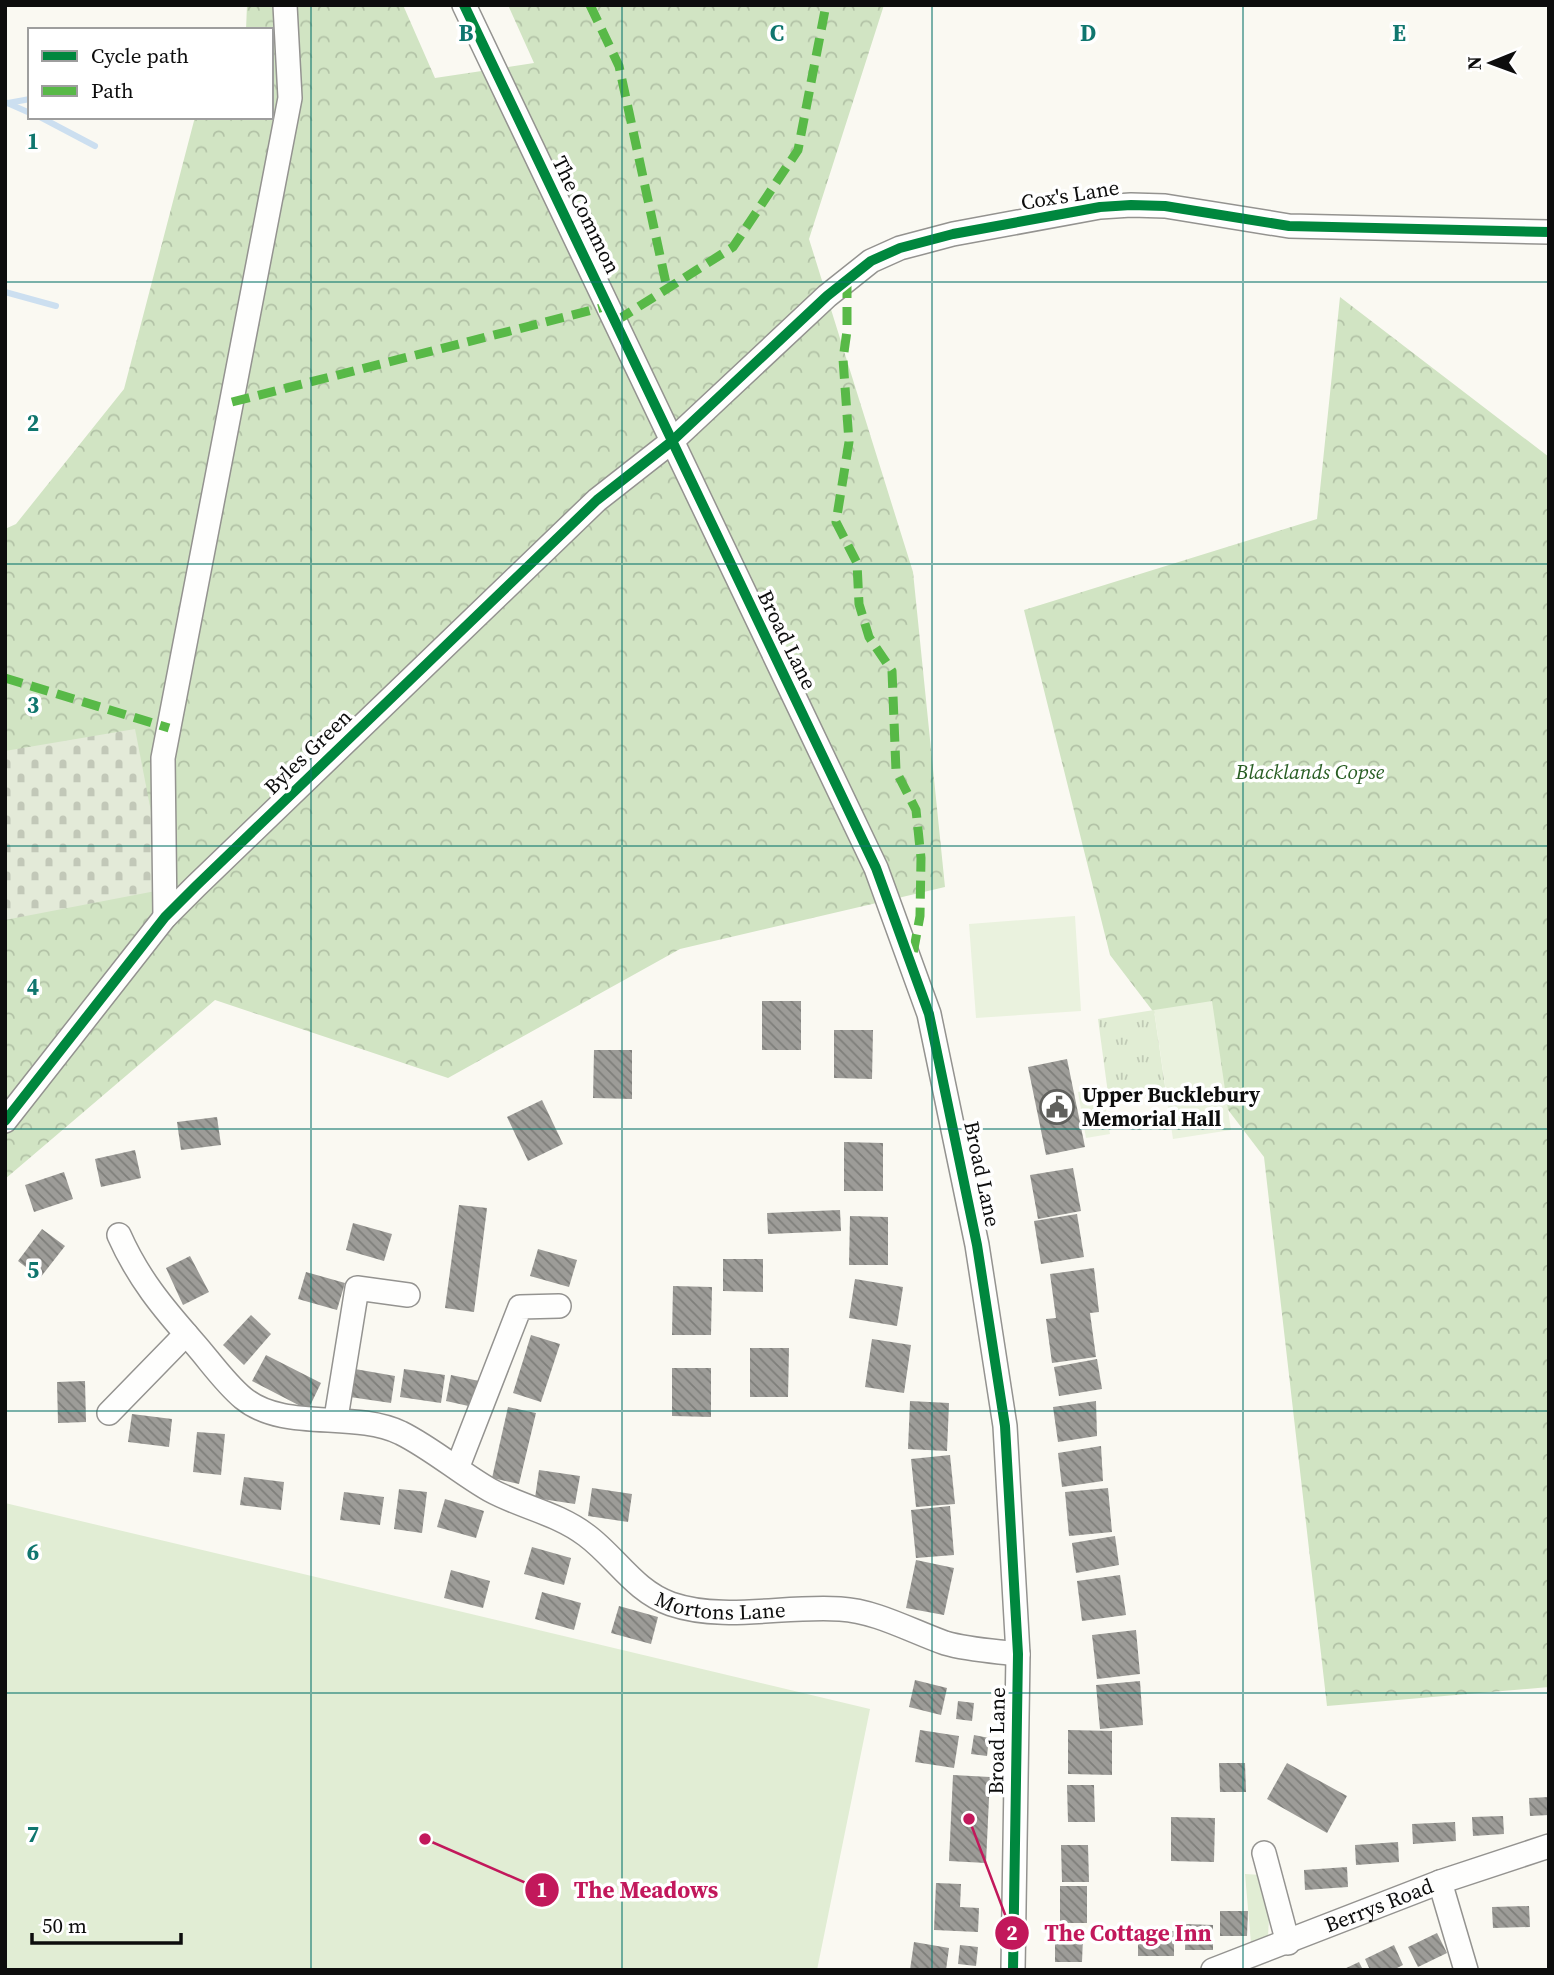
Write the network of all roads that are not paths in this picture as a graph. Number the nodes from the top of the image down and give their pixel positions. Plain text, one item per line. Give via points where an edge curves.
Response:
1 (285, 5) edge
2 (464, 5) edge
3 (1549, 232) edge
4 (671, 442) junction
5 (165, 917) junction
6 (5, 1121) edge
7 (119, 1235) dead end
8 (408, 1295) dead end
9 (559, 1306) dead end
10 (186, 1334) junction
11 (109, 1413) dead end
12 (336, 1418) junction
13 (458, 1466) junction
14 (1018, 1654) junction
15 (1549, 1846) edge
16 (1264, 1853) dead end
17 (1440, 1882) junction
18 (1288, 1943) junction
19 (1013, 1970) edge
20 (1213, 1970) edge
21 (1466, 1970) edge

1 - 5 street via 290,98 163,758
2 - 4 street, The Common
3 - 4 street, Cox's Lane via 1289,226 1131,205 953,234 871,261 827,296
4 - 5 street, Byles Green via 597,500
4 - 14 street, Broad Lane via 876,868 929,1014 977,1245 1005,1426
5 - 6 street, Byles Green
7 - 10 street, Mortons Lane via 144,1285
8 - 12 street via 357,1288
9 - 13 street via 520,1307
10 - 11 street
10 - 12 street, Mortons Lane via 223,1378 256,1406 287,1416
12 - 13 street, Mortons Lane via 400,1433
13 - 14 street, Mortons Lane via 491,1490 565,1521 588,1536 638,1586 673,1605 715,1610 859,1611 959,1647
14 - 19 street, Broad Lane
15 - 17 street, Berrys Road
16 - 18 street
17 - 18 street, Berrys Road
17 - 21 street
18 - 20 street, Berrys Road

